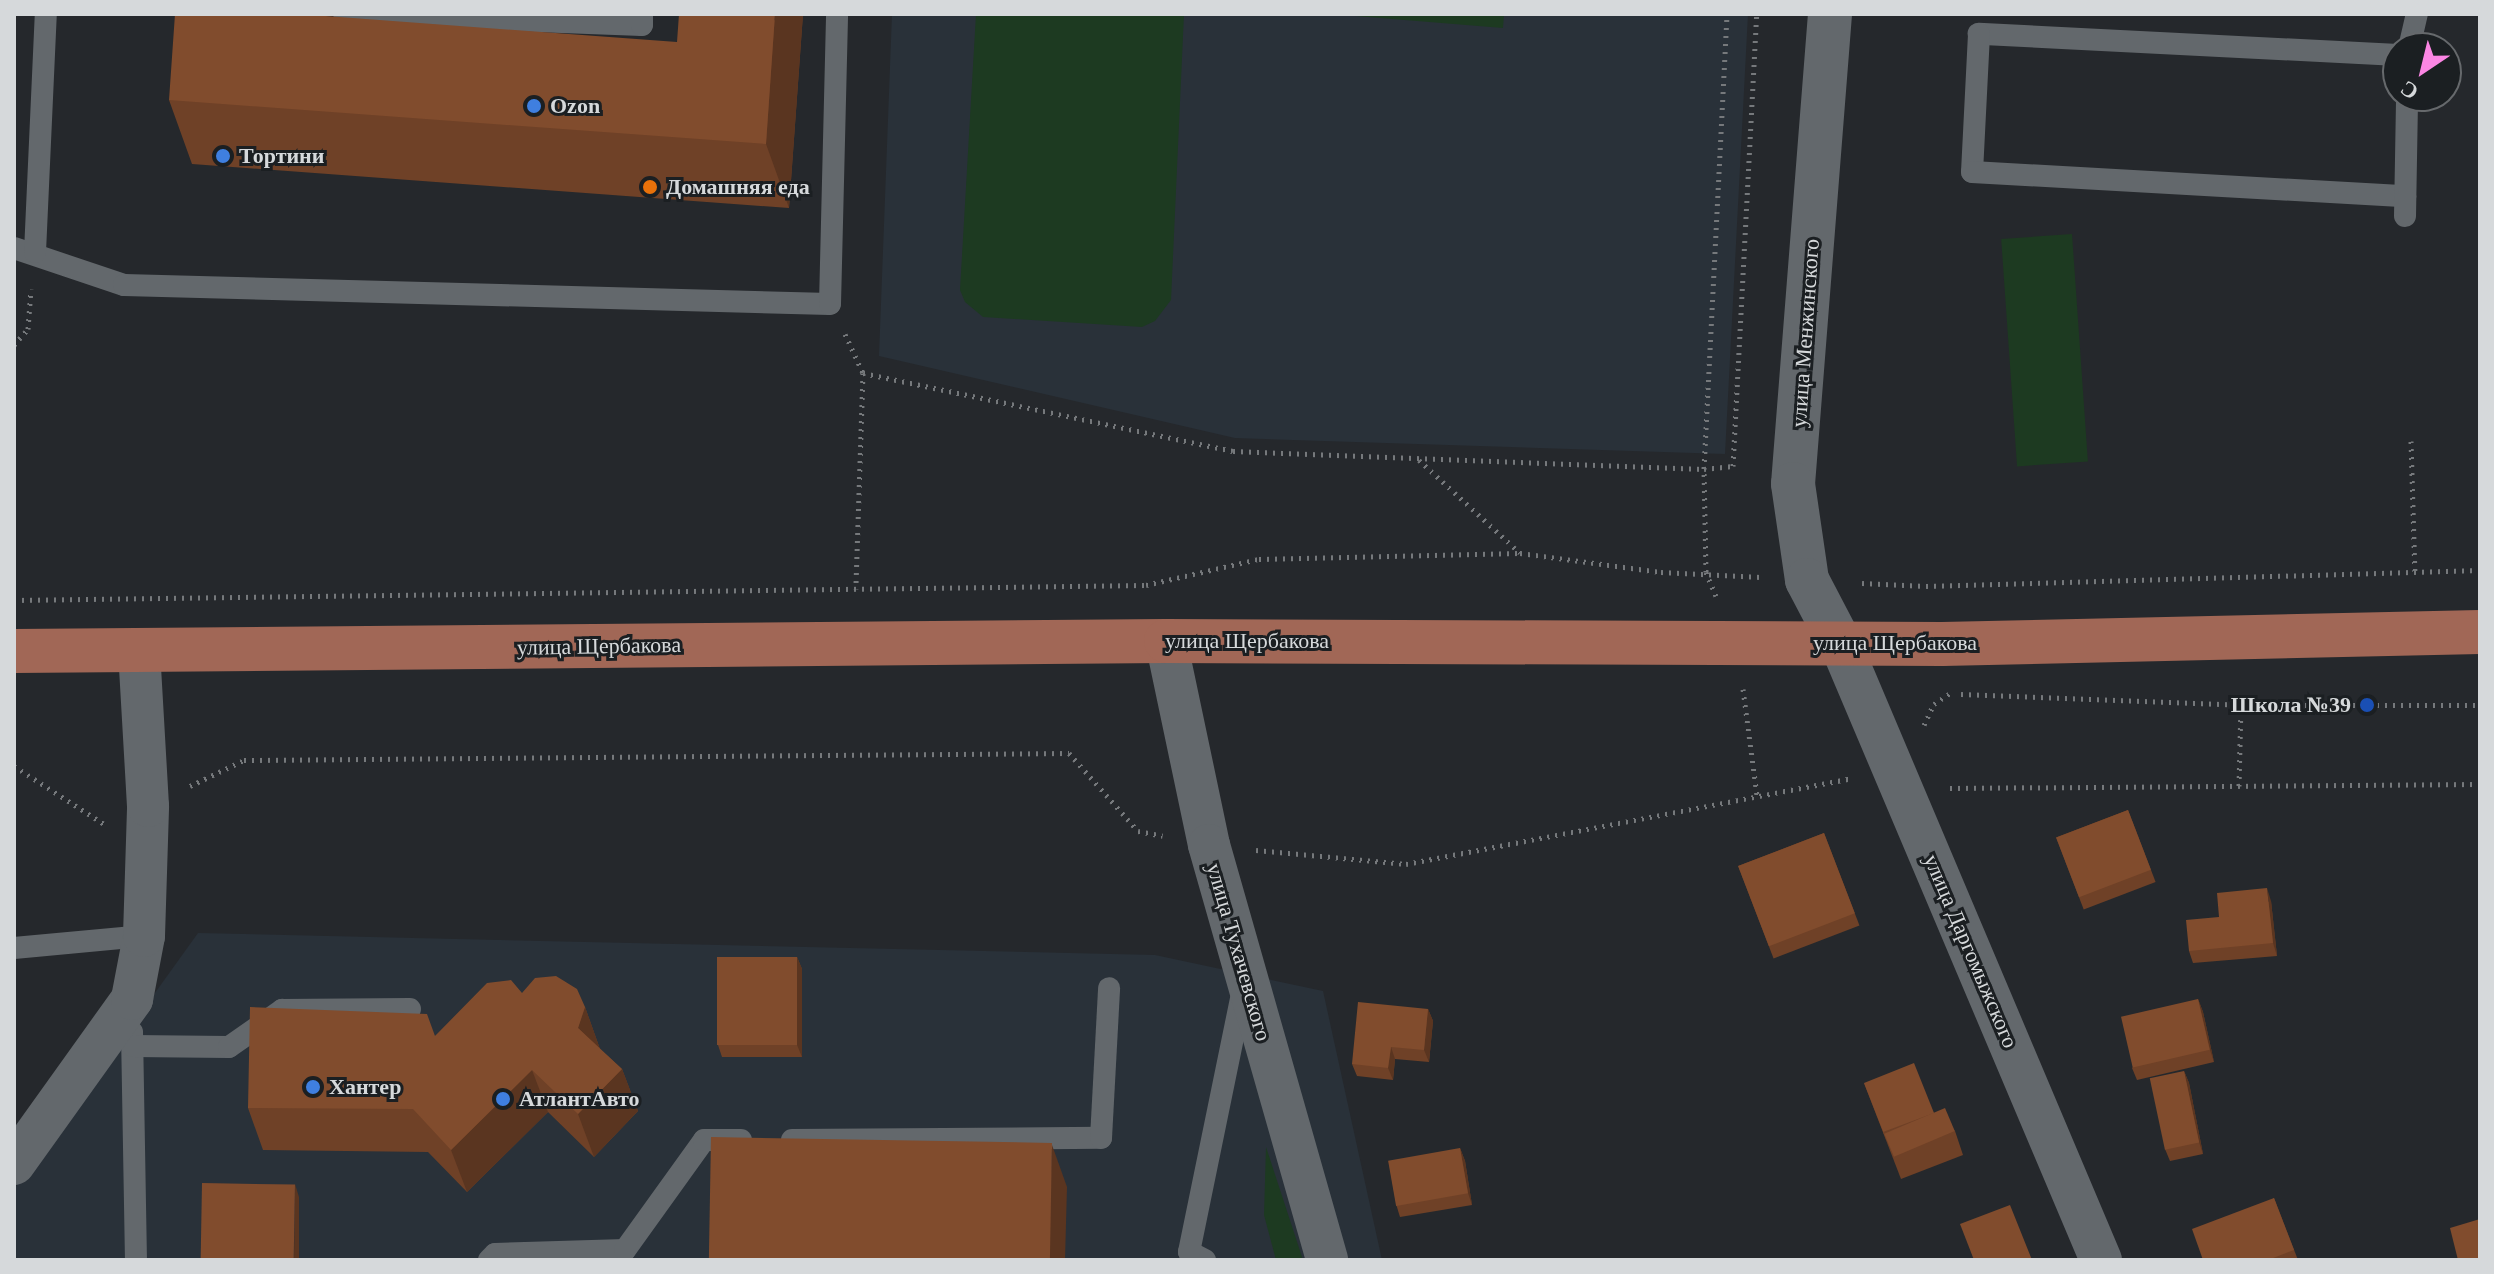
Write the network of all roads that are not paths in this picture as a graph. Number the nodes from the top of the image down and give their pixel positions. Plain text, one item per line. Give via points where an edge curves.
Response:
1 (46, 14) edge
2 (344, 14) edge
3 (642, 14) edge
4 (837, 14) edge
5 (1830, 14) edge
6 (2382, 54) edge
7 (2407, 112) edge
8 (25, 250) edge
9 (2480, 632) edge
10 (1166, 641) junction
11 (1840, 643) junction
12 (14, 651) edge
13 (139, 651) junction
14 (144, 936) junction
15 (14, 948) edge
16 (1245, 976) junction
17 (1109, 988) dead end
18 (132, 999) junction
19 (410, 1009) dead end
20 (133, 1046) junction
21 (14, 1164) edge
22 (630, 1255) edge
23 (1194, 1257) edge
24 (136, 1260) edge
25 (489, 1260) edge
26 (1327, 1260) edge
27 (2101, 1260) edge

1 - 8 lane
2 - 3 lane via 642,25
4 - 8 lane via 830,304 124,285
5 - 11 street, улица Менжинского via 1793,484 1807,580
6 - 7 lane via 1979,34 1972,172 2405,206
9 - 11 main road, улица Щербакова
10 - 11 main road, улица Щербакова
10 - 13 main road, улица Щербакова
10 - 16 street, улица Тухачевского via 1209,845
11 - 27 street, улица Даргомыжского
12 - 13 main road, улица Щербакова
13 - 14 street via 148,806
14 - 15 lane
14 - 18 street
16 - 23 lane
16 - 26 street, улица Тухачевского
17 - 22 lane via 1101,1138 704,1140
18 - 20 lane
18 - 21 street
19 - 20 lane via 282,1010 229,1047
20 - 24 lane
22 - 25 lane via 495,1254

